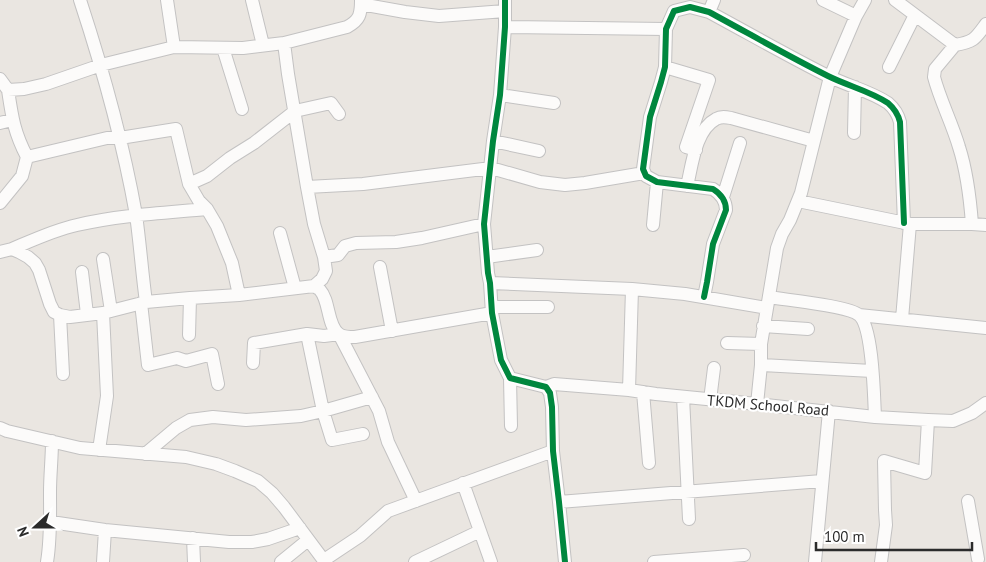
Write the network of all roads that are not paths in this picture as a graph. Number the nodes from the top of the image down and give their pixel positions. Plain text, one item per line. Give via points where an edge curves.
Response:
1 (80, 0) edge
2 (167, 0) edge
3 (252, 0) edge
4 (714, 0) edge
5 (823, 0) edge
6 (865, 0) edge
7 (895, 0) edge
8 (361, 2) edge
9 (505, 6) edge
10 (708, 12) junction
11 (915, 15) junction
12 (856, 16) junction
13 (986, 24) edge
14 (505, 27) junction
15 (666, 29) junction
16 (284, 43) junction
17 (263, 45) junction
18 (954, 45) junction
19 (174, 47) junction
20 (223, 48) junction
21 (101, 65) junction
22 (665, 67) junction
23 (889, 67) dead end
24 (830, 77) junction
25 (0, 79) edge
26 (855, 87) junction
27 (8, 90) junction
28 (500, 95) junction
29 (554, 103) dead end
30 (242, 110) dead end
31 (296, 112) junction
32 (339, 114) dead end
33 (6, 122) edge
34 (854, 133) dead end
35 (120, 138) junction
36 (493, 141) junction
37 (814, 141) junction
38 (740, 143) dead end
39 (696, 150) junction
40 (539, 151) dead end
41 (27, 157) junction
42 (491, 168) junction
43 (644, 173) junction
44 (657, 182) junction
45 (189, 184) junction
46 (687, 186) junction
47 (307, 188) junction
48 (723, 197) junction
49 (798, 201) junction
50 (0, 203) edge
51 (207, 209) junction
52 (136, 215) junction
53 (907, 223) junction
54 (484, 224) junction
55 (972, 224) junction
56 (653, 225) dead end
57 (986, 225) edge
58 (280, 233) dead end
59 (6, 250) edge
60 (538, 250) dead end
61 (487, 256) junction
62 (324, 257) junction
63 (103, 259) dead end
64 (380, 267) dead end
65 (82, 272) dead end
66 (490, 283) junction
67 (314, 286) junction
68 (295, 288) junction
69 (632, 288) junction
70 (239, 295) junction
71 (704, 297) junction
72 (190, 298) junction
73 (143, 302) junction
74 (768, 303) junction
75 (548, 306) dead end
76 (493, 310) junction
77 (107, 312) junction
78 (87, 314) junction
79 (859, 315) junction
80 (60, 316) junction
81 (902, 319) junction
82 (763, 326) junction
83 (986, 328) edge
84 (808, 329) dead end
85 (392, 331) junction
86 (307, 334) junction
87 (339, 334) junction
88 (189, 335) dead end
89 (727, 343) dead end
90 (761, 344) junction
91 (253, 363) dead end
92 (761, 365) junction
93 (714, 368) dead end
94 (872, 372) junction
95 (63, 374) dead end
96 (510, 378) junction
97 (218, 384) dead end
98 (546, 387) junction
99 (628, 390) junction
100 (644, 392) junction
101 (372, 397) junction
102 (683, 397) junction
103 (710, 400) junction
104 (986, 403) edge
105 (758, 404) junction
106 (323, 411) junction
107 (829, 411) junction
108 (875, 417) junction
109 (928, 420) junction
110 (511, 426) dead end
111 (0, 428) edge
112 (363, 434) dead end
113 (52, 441) junction
114 (99, 450) junction
115 (553, 451) junction
116 (145, 454) junction
117 (649, 463) dead end
118 (822, 481) junction
119 (463, 483) junction
120 (688, 492) junction
121 (416, 501) junction
122 (968, 501) dead end
123 (559, 502) junction
124 (689, 519) dead end
125 (51, 522) junction
126 (300, 528) junction
127 (104, 530) junction
128 (480, 531) junction
129 (193, 538) junction
130 (308, 540) junction
131 (744, 555) dead end
132 (980, 559) edge
133 (324, 561) edge
134 (47, 562) edge
135 (103, 562) edge
136 (194, 562) edge
137 (281, 562) edge
138 (415, 562) edge
139 (491, 562) edge
140 (565, 562) edge
141 (654, 562) edge
142 (815, 562) edge
143 (881, 562) edge

1 - 21 street
2 - 19 street
3 - 17 street
4 - 10 street
5 - 12 street
6 - 12 street
7 - 11 street
8 - 9 street via 439,16
8 - 16 street via 360,15 347,27
9 - 14 street
10 - 15 street via 690,7 674,11
10 - 24 street
11 - 18 street
11 - 23 street
12 - 24 street
13 - 18 street via 974,40
14 - 15 street
14 - 28 street
15 - 22 street
16 - 17 street
16 - 31 street
17 - 20 street
18 - 55 street via 935,69 934,77 966,170
19 - 20 street
19 - 21 street
20 - 30 street
21 - 27 street via 46,84
21 - 35 street
22 - 39 street via 708,80 686,147
22 - 43 street via 650,117
24 - 26 street
24 - 37 street
25 - 27 street
26 - 34 street
26 - 53 street via 888,103 898,114
27 - 33 street
28 - 29 street
28 - 36 street
31 - 32 street via 332,103
31 - 45 street via 207,176
31 - 47 street
33 - 41 street
35 - 41 street via 107,138
35 - 45 street via 176,129
35 - 52 street
36 - 40 street
36 - 42 street
37 - 39 street via 721,117 715,119 700,136
37 - 49 street
38 - 48 street
39 - 46 street
41 - 50 street via 22,176
42 - 43 street via 540,182 565,185
42 - 47 street
42 - 54 street
43 - 44 street
44 - 46 street
44 - 56 street
45 - 51 street
46 - 48 street via 713,189
47 - 62 street
48 - 71 street via 726,210 712,244
49 - 53 street
49 - 74 street via 777,248
51 - 52 street
51 - 70 street via 225,243
52 - 59 street via 76,225
52 - 73 street
53 - 55 street
53 - 81 street
54 - 61 street
54 - 62 street via 396,242 356,243 345,246 338,254
55 - 57 street
58 - 68 street
59 - 80 street via 19,252 35,263 50,304
60 - 61 street
61 - 66 street
62 - 67 street via 326,271
63 - 77 street
64 - 85 street
65 - 78 street
66 - 69 street
66 - 76 street
67 - 68 street
67 - 87 street via 324,296
68 - 70 street
69 - 71 street
69 - 99 street
70 - 72 street
71 - 74 street
72 - 73 street
72 - 88 street
73 - 77 street
73 - 97 street via 148,365 212,354
74 - 79 street via 845,309
74 - 82 street
75 - 76 street
76 - 85 street
76 - 96 street via 501,360
77 - 78 street
77 - 114 street via 107,396
78 - 80 street
79 - 81 street
79 - 94 street via 867,329
80 - 95 street
81 - 83 street
82 - 84 street
82 - 90 street
85 - 87 street via 355,337
86 - 87 street
86 - 91 street via 254,343
86 - 106 street
87 - 101 street
89 - 90 street
90 - 92 street
92 - 94 street
92 - 105 street
93 - 103 street
94 - 108 street
96 - 98 street, TKDM School Road
96 - 110 street
98 - 99 street, TKDM School Road via 554,384
98 - 115 street via 552,407
99 - 100 street, TKDM School Road
100 - 102 street, TKDM School Road
100 - 117 street
101 - 106 street
101 - 121 street via 388,442
102 - 103 street, TKDM School Road
102 - 120 street
103 - 105 street, TKDM School Road
104 - 109 street, TKDM School Road via 972,414 953,421
105 - 107 street, TKDM School Road
106 - 112 street via 332,440
106 - 116 street via 272,419 213,417 190,420
107 - 108 street, TKDM School Road
107 - 118 street
108 - 109 street, TKDM School Road
109 - 143 street via 925,474 884,461 886,524
111 - 113 street
113 - 114 street
113 - 125 street
114 - 116 street
115 - 119 street
115 - 123 street
116 - 126 street via 186,457 216,464 258,481 272,492
118 - 120 street
118 - 142 street
119 - 121 street
119 - 128 street
120 - 123 street
120 - 124 street
121 - 133 street via 388,511
122 - 132 street
123 - 140 street
125 - 127 street
125 - 134 street
126 - 129 street via 252,542
126 - 130 street
127 - 129 street
127 - 135 street
128 - 138 street
128 - 139 street
129 - 136 street
130 - 133 street
130 - 137 street
131 - 141 street

